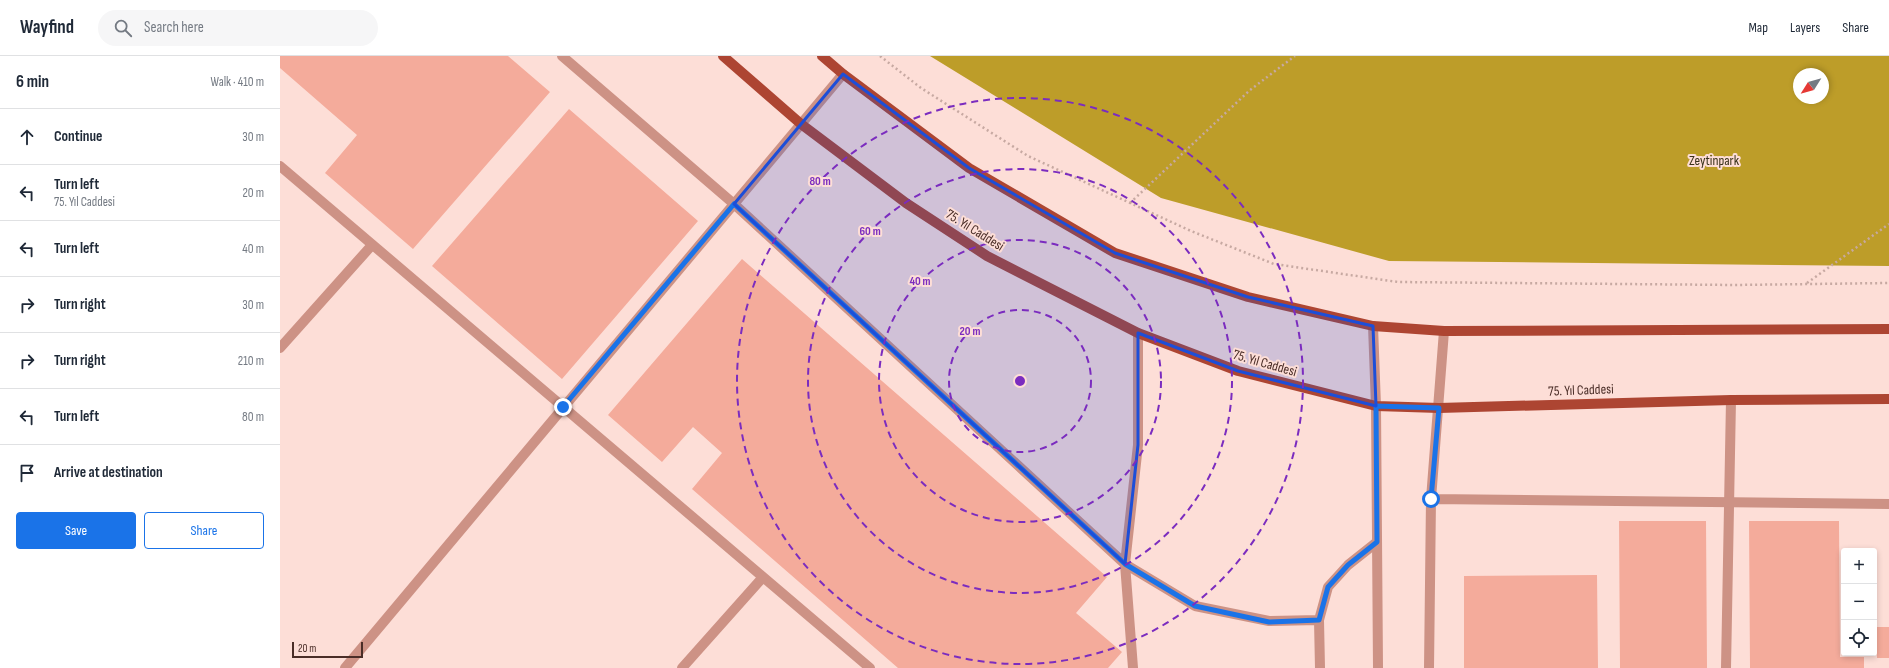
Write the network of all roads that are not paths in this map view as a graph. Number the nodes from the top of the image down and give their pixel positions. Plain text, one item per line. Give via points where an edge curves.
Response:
1 (562, 56) edge
2 (724, 56) edge
3 (822, 56) edge
4 (843, 74) junction
5 (801, 124) junction
6 (280, 166) edge
7 (734, 204) junction
8 (372, 245) junction
9 (1373, 326) junction
10 (1889, 329) edge
11 (1444, 331) junction
12 (1138, 333) junction
13 (280, 348) edge
14 (1889, 399) edge
15 (1731, 400) junction
16 (1376, 406) junction
17 (563, 407) junction
18 (1439, 408) junction
19 (1431, 499) junction
20 (1729, 502) junction
21 (1889, 504) edge
22 (1377, 542) junction
23 (1125, 564) junction
24 (763, 578) junction
25 (1319, 620) junction
26 (345, 668) edge
27 (682, 668) edge
28 (870, 668) edge
29 (1133, 668) edge
30 (1320, 668) edge
31 (1378, 668) edge
32 (1429, 668) edge
33 (1726, 668) edge

1 - 7 street
2 - 5 main road, 75. Yıl Caddesi
3 - 4 main road
4 - 5 street
4 - 9 main road via 969,168 1115,253 1248,297
5 - 7 street
5 - 12 main road, 75. Yıl Caddesi via 906,203 987,256
6 - 8 street
7 - 17 street
7 - 23 street
8 - 13 street
8 - 17 street
9 - 11 main road
9 - 16 street
10 - 11 main road
11 - 18 street
12 - 16 main road, 75. Yıl Caddesi via 1238,371
12 - 23 street via 1138,445
14 - 15 main road, 75. Yıl Caddesi
15 - 18 main road, 75. Yıl Caddesi
15 - 20 street
16 - 18 main road, 75. Yıl Caddesi
16 - 22 street
17 - 24 street
17 - 26 street
18 - 19 street
19 - 20 street
19 - 32 street
20 - 21 street
20 - 33 street
22 - 25 street via 1348,565 1328,587
22 - 31 street
23 - 25 street via 1195,606 1269,622
23 - 29 street
24 - 27 street
24 - 28 street
25 - 30 street

